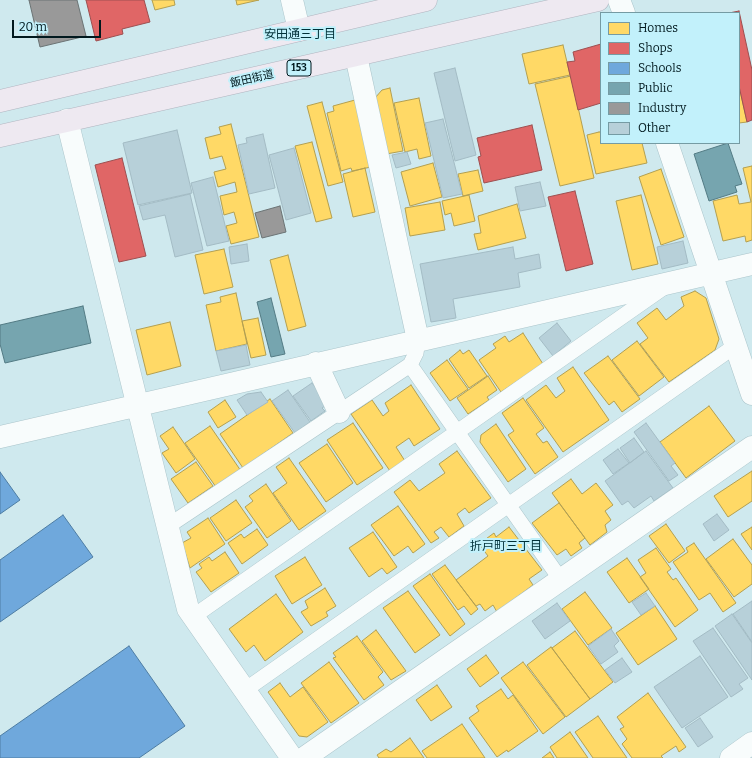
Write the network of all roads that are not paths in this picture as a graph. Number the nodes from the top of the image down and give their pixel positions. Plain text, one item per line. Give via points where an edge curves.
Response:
1 (292, 0) edge
2 (426, 0) edge
3 (598, 0) edge
4 (619, 0) edge
5 (624, 12) edge
6 (299, 30) junction
7 (356, 56) junction
8 (0, 101) edge
9 (67, 120) junction
10 (0, 136) edge
11 (667, 144) edge
12 (752, 264) edge
13 (710, 273) junction
14 (674, 281) junction
15 (418, 340) junction
16 (735, 346) junction
17 (316, 363) junction
18 (410, 365) junction
19 (752, 394) edge
20 (137, 405) junction
21 (340, 412) junction
22 (457, 432) junction
23 (0, 437) edge
24 (752, 447) edge
25 (508, 505) junction
26 (168, 526) junction
27 (561, 580) junction
28 (194, 616) junction
29 (245, 690) junction
30 (752, 743) edge
31 (292, 758) edge
32 (304, 758) edge
33 (731, 758) edge

1 - 6 street
2 - 6 highway
3 - 7 highway, 飯田街道 / 153
4 - 5 street
6 - 8 highway
7 - 9 highway, 飯田街道 / 153
7 - 15 street
9 - 10 highway, 飯田街道 / 153
9 - 20 street
11 - 13 street
12 - 13 street
13 - 14 street
13 - 16 street
14 - 15 street
14 - 22 lane
15 - 17 street
15 - 18 lane via 416,353
16 - 19 street
16 - 25 lane
17 - 20 street
17 - 21 street
18 - 21 lane
18 - 22 lane
20 - 23 street
20 - 26 street
21 - 26 lane
22 - 25 lane
22 - 28 lane
24 - 27 street
25 - 27 lane
25 - 29 lane
26 - 28 street via 188,609
27 - 32 street
28 - 29 street
29 - 31 street
30 - 33 street

